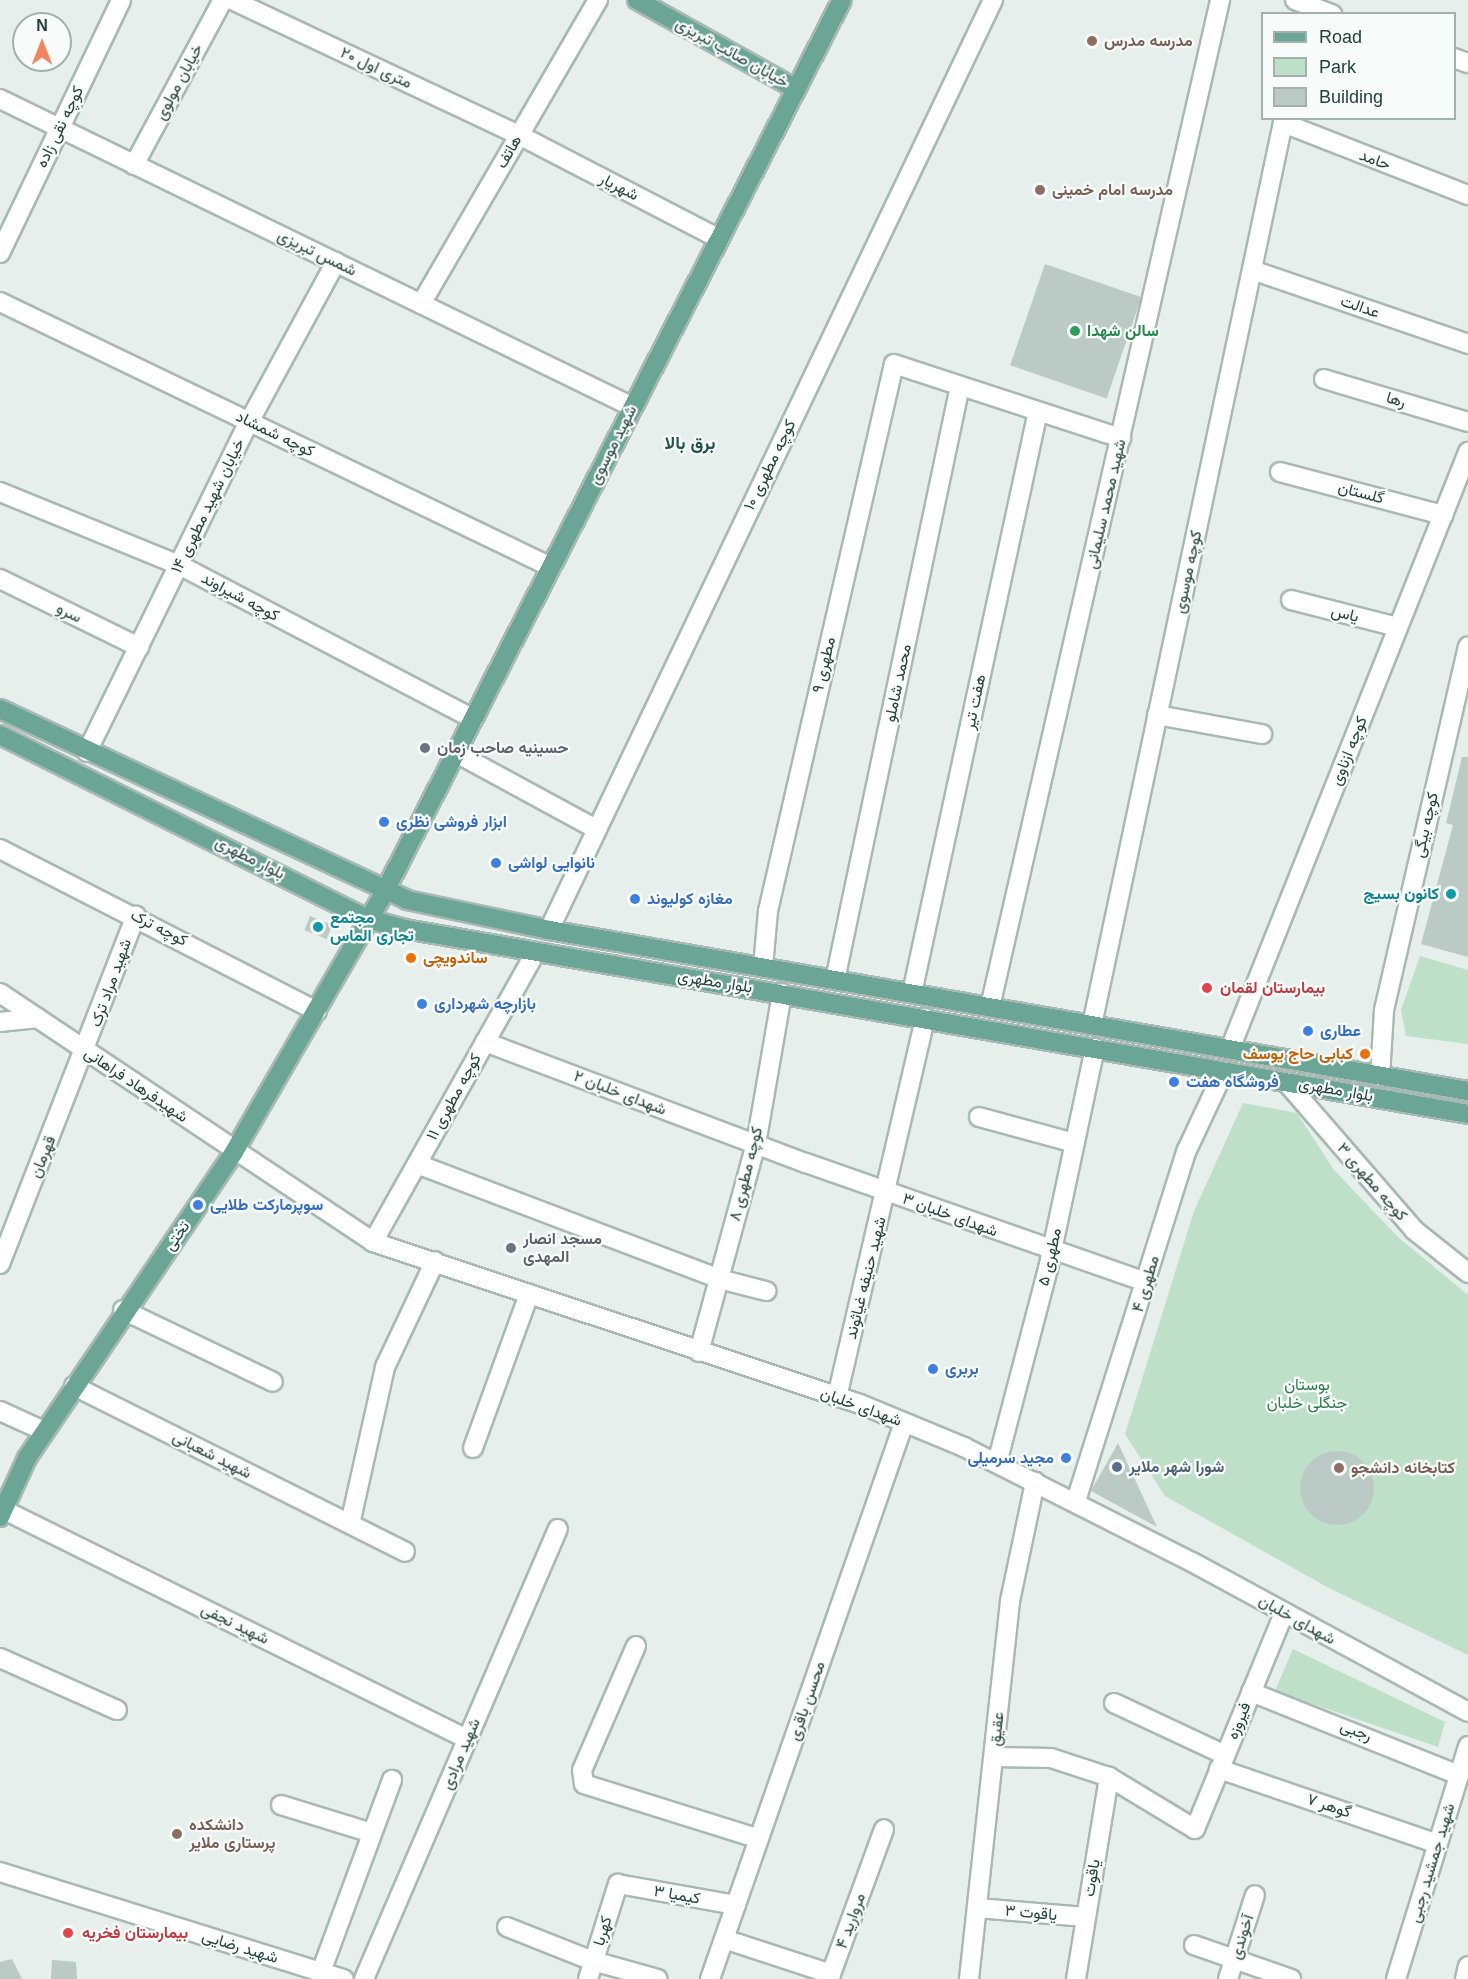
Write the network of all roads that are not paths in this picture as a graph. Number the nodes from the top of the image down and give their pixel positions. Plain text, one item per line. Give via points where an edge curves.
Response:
1 (121, 0) edge
2 (223, 0) edge
3 (232, 0) edge
4 (598, 0) edge
5 (637, 0) edge
6 (842, 0) edge
7 (993, 0) edge
8 (1220, 0) edge
9 (1304, 5) edge
10 (1326, 12) edge
11 (796, 89) junction
12 (0, 99) edge
13 (1283, 121) edge
14 (60, 128) junction
15 (519, 135) junction
16 (134, 165) junction
17 (1468, 195) edge
18 (720, 239) junction
19 (0, 253) edge
20 (336, 262) junction
21 (1252, 270) junction
22 (0, 302) edge
23 (421, 304) junction
24 (1468, 344) edge
25 (1324, 379) dead end
26 (960, 386) junction
27 (633, 407) junction
28 (1038, 411) junction
29 (249, 422) junction
30 (1468, 422) edge
31 (1121, 438) junction
32 (1468, 452) edge
33 (1280, 472) dead end
34 (0, 492) edge
35 (1443, 515) junction
36 (179, 565) junction
37 (551, 567) junction
38 (0, 579) edge
39 (1291, 600) dead end
40 (1398, 627) junction
41 (139, 647) junction
42 (1468, 647) edge
43 (1464, 683) edge
44 (0, 709) edge
45 (1158, 716) junction
46 (473, 719) junction
47 (1262, 734) dead end
48 (0, 735) edge
49 (87, 752) junction
50 (456, 753) junction
51 (596, 829) junction
52 (0, 849) edge
53 (385, 891) junction
54 (136, 916) junction
55 (368, 919) junction
56 (549, 930) junction
57 (536, 953) junction
58 (763, 967) junction
59 (835, 980) junction
60 (0, 993) edge
61 (782, 993) junction
62 (912, 993) junction
63 (990, 1007) junction
64 (317, 1011) junction
65 (38, 1018) junction
66 (925, 1018) junction
67 (1, 1023) edge
68 (1092, 1025) junction
69 (485, 1042) junction
70 (1095, 1048) junction
71 (1230, 1049) junction
72 (85, 1051) junction
73 (1224, 1071) junction
74 (1380, 1076) junction
75 (1286, 1082) junction
76 (1468, 1091) edge
77 (1468, 1114) edge
78 (979, 1117) dead end
79 (1075, 1143) junction
80 (756, 1144) junction
81 (234, 1152) junction
82 (417, 1164) junction
83 (887, 1192) junction
84 (373, 1242) junction
85 (1052, 1251) junction
86 (435, 1261) junction
87 (0, 1264) edge
88 (1468, 1273) edge
89 (719, 1279) junction
90 (1146, 1282) junction
91 (766, 1291) dead end
92 (529, 1294) junction
93 (123, 1310) junction
94 (699, 1352) junction
95 (273, 1382) dead end
96 (74, 1386) junction
97 (837, 1397) junction
98 (0, 1411) edge
99 (904, 1423) junction
100 (44, 1431) junction
101 (473, 1448) dead end
102 (997, 1463) junction
103 (1035, 1482) junction
104 (1076, 1501) junction
105 (1, 1512) edge
106 (350, 1524) junction
107 (558, 1529) dead end
108 (405, 1552) dead end
109 (1284, 1613) junction
110 (636, 1646) dead end
111 (0, 1658) edge
112 (1251, 1692) junction
113 (1114, 1703) dead end
114 (117, 1710) dead end
115 (1468, 1712) edge
116 (467, 1739) junction
117 (1468, 1746) edge
118 (994, 1757) junction
119 (1222, 1762) junction
120 (1459, 1775) junction
121 (1109, 1777) junction
122 (392, 1780) dead end
123 (281, 1805) dead end
124 (884, 1829) dead end
125 (372, 1833) junction
126 (759, 1839) junction
127 (1438, 1844) junction
128 (0, 1872) edge
129 (618, 1884) joint
130 (1255, 1895) dead end
131 (736, 1905) junction
132 (977, 1908) junction
133 (1086, 1917) junction
134 (507, 1927) dead end
135 (724, 1939) junction
136 (1194, 1945) dead end
137 (1235, 1960) junction
138 (593, 1961) junction
139 (1468, 1966) edge
140 (321, 1972) junction
141 (838, 1977) edge
142 (344, 1979) edge
143 (364, 1979) edge
144 (588, 1979) edge
145 (658, 1979) edge
146 (710, 1979) edge
147 (969, 1979) edge
148 (1076, 1979) edge
149 (1228, 1979) edge
150 (1291, 1979) edge
151 (1396, 1979) edge
152 (1465, 1979) edge

1 - 14 street, کوچه نقی زاده
2 - 16 street, خیابان مولوی
3 - 15 street, ۲۰ متری اول
4 - 15 street, هاتف
5 - 11 main road, خیابان صائب تبریزی
6 - 11 main road, شهید موسوی
7 - 51 street, کوچه مطهری ۱۰
8 - 31 street, شهید محمد سلیمانی
9 - 10 street
11 - 18 main road, شهید موسوی
12 - 14 street, شمس تبریزی
13 - 17 street, حامد
13 - 21 street, کوچه موسوی
14 - 16 street, شمس تبریزی
14 - 19 street, کوچه نقی زاده
15 - 18 street, شهریار
15 - 23 street, هاتف
16 - 20 street, شمس تبریزی
18 - 27 main road, شهید موسوی
20 - 23 street, شمس تبریزی
20 - 29 street, خیابان شهید مطهری ۱۴
21 - 24 street, عدالت
21 - 45 street, کوچه موسوی
22 - 29 street, کوچه شمشاد
23 - 27 street, شمس تبریزی
25 - 30 street, رها
26 - 28 street
26 - 58 street, مطهری ۹ via 894,364 768,911
26 - 59 street, محمد شاملو
27 - 37 main road, شهید موسوی
28 - 31 street
28 - 62 street, هفت تیر
29 - 36 street, خیابان شهید مطهری ۱۴
29 - 37 street, کوچه شمشاد
31 - 63 street, شهید محمد سلیمانی
32 - 35 street, کوچه ازناوی
33 - 35 street, گلستان
34 - 36 street, کوچه شیراوند
35 - 40 street, کوچه ازناوی
36 - 41 street, خیابان شهید مطهری ۱۴
36 - 46 street, کوچه شیراوند
37 - 46 main road, شهید موسوی
38 - 41 street, سرو
39 - 40 street, یاس
40 - 71 street, کوچه ازناوی
41 - 49 street, خیابان شهید مطهری ۱۴
42 - 43 street, کوچه بیگی
43 - 74 street, کوچه بیگی via 1384,1010
44 - 49 main road, بلوار مطهری
45 - 47 street
45 - 68 street, کوچه موسوی
46 - 50 main road, شهید موسوی
48 - 55 main road, بلوار مطهری
49 - 53 main road, بلوار مطهری
50 - 51 street
50 - 53 main road, شهید موسوی
51 - 56 street, کوچه مطهری ۱۰
52 - 54 street, کوچه ترک
53 - 55 main road, شهید موسوی
53 - 56 main road, بلوار مطهری
54 - 64 street, کوچه ترک
54 - 72 street, شهید مراد ترک
55 - 57 main road, بلوار مطهری
55 - 64 main road, تختی
56 - 58 main road, بلوار مطهری
57 - 61 main road, بلوار مطهری
57 - 69 street, کوچه مطهری ۱۱
58 - 59 main road, بلوار مطهری
59 - 62 main road, بلوار مطهری
60 - 65 street, شهیدفرهاد فراهانی
61 - 66 main road, بلوار مطهری
61 - 80 street, کوچه مطهری ۸
62 - 63 main road, بلوار مطهری
63 - 68 main road, بلوار مطهری
64 - 81 main road, تختی
65 - 67 street
65 - 72 street, شهیدفرهاد فراهانی
66 - 70 main road, بلوار مطهری
66 - 83 street, شهید حنیفه غیاثوند
68 - 71 main road, بلوار مطهری
69 - 80 street, شهدای خلبان ۲
69 - 82 street, کوچه مطهری ۱۱
70 - 73 main road, بلوار مطهری
70 - 79 street, مطهری ۵
71 - 74 main road, بلوار مطهری
72 - 81 street, شهیدفرهاد فراهانی
72 - 87 street, قهرمان
73 - 75 main road, بلوار مطهری
73 - 90 street, مطهری ۴ via 1187,1150
74 - 76 main road, بلوار مطهری
75 - 77 main road, بلوار مطهری
75 - 88 street, کوچه مطهری ۳ via 1414,1230
78 - 79 street
79 - 85 street, مطهری ۵
80 - 83 street, شهدای خلبان ۳
80 - 89 street, کوچه مطهری ۸
81 - 84 street, شهدای خلبان
81 - 93 main road, تختی
82 - 84 street, کوچه مطهری ۱۱
82 - 89 street
83 - 85 street, شهدای خلبان ۳
83 - 97 street, شهید حنیفه غیاثوند
84 - 86 street, شهدای خلبان
85 - 90 street, شهدای خلبان ۳
85 - 102 street, مطهری ۵
86 - 92 street, شهدای خلبان
86 - 106 street via 385,1367
89 - 91 street
89 - 94 street, کوچه مطهری ۸
90 - 104 street, مطهری ۴
92 - 94 street, شهدای خلبان
92 - 101 street
93 - 95 street
93 - 96 main road, تختی
94 - 97 street, شهدای خلبان
96 - 100 main road, تختی
96 - 106 street, شهید شعبانی
97 - 99 street, شهدای خلبان
98 - 100 street
99 - 102 street, شهدای خلبان
99 - 126 street, محسن باقری
100 - 105 main road, تختی
102 - 103 street, شهدای خلبان
103 - 104 street, شهدای خلبان
103 - 118 street, عقیق via 1010,1601
104 - 109 street, شهدای خلبان
105 - 116 street, شهید نجفی
106 - 108 street, شهید شعبانی
107 - 116 street, شهید مرادی
109 - 112 street, فیروزه
109 - 115 street, شهدای خلبان
110 - 126 street via 582,1770 584,1784
111 - 114 street
112 - 119 street, فیروزه
112 - 120 street, رجبی
113 - 119 street, گوهر ۷
116 - 143 street, شهید مرادی
117 - 120 street, شهید جمشید رجبی
118 - 121 street via 1051,1758
118 - 132 street, عقیق
119 - 121 street, فیروزه via 1194,1829
119 - 127 street, گوهر ۷
120 - 127 street, شهید جمشید رجبی
121 - 133 street, یاقوت
122 - 125 street
123 - 125 street
124 - 141 street, مروارید ۴
125 - 140 street
126 - 131 street, محسن باقری
127 - 151 street, شهید جمشید رجبی
128 - 140 street, شهید رضایی
129 - 131 street, کیمیا ۳
129 - 138 street, کهربا
130 - 137 street, آخوندی
131 - 135 street, محسن باقری
132 - 133 street, یاقوت ۳
132 - 147 street, عقیق
133 - 148 street, یاقوت
134 - 138 street
135 - 141 street, مروارید ۴
135 - 146 street, محسن باقری
136 - 137 street
137 - 149 street, آخوندی
137 - 150 street
138 - 144 street, کهربا
138 - 145 street
139 - 152 street
140 - 142 street, شهید رضایی

